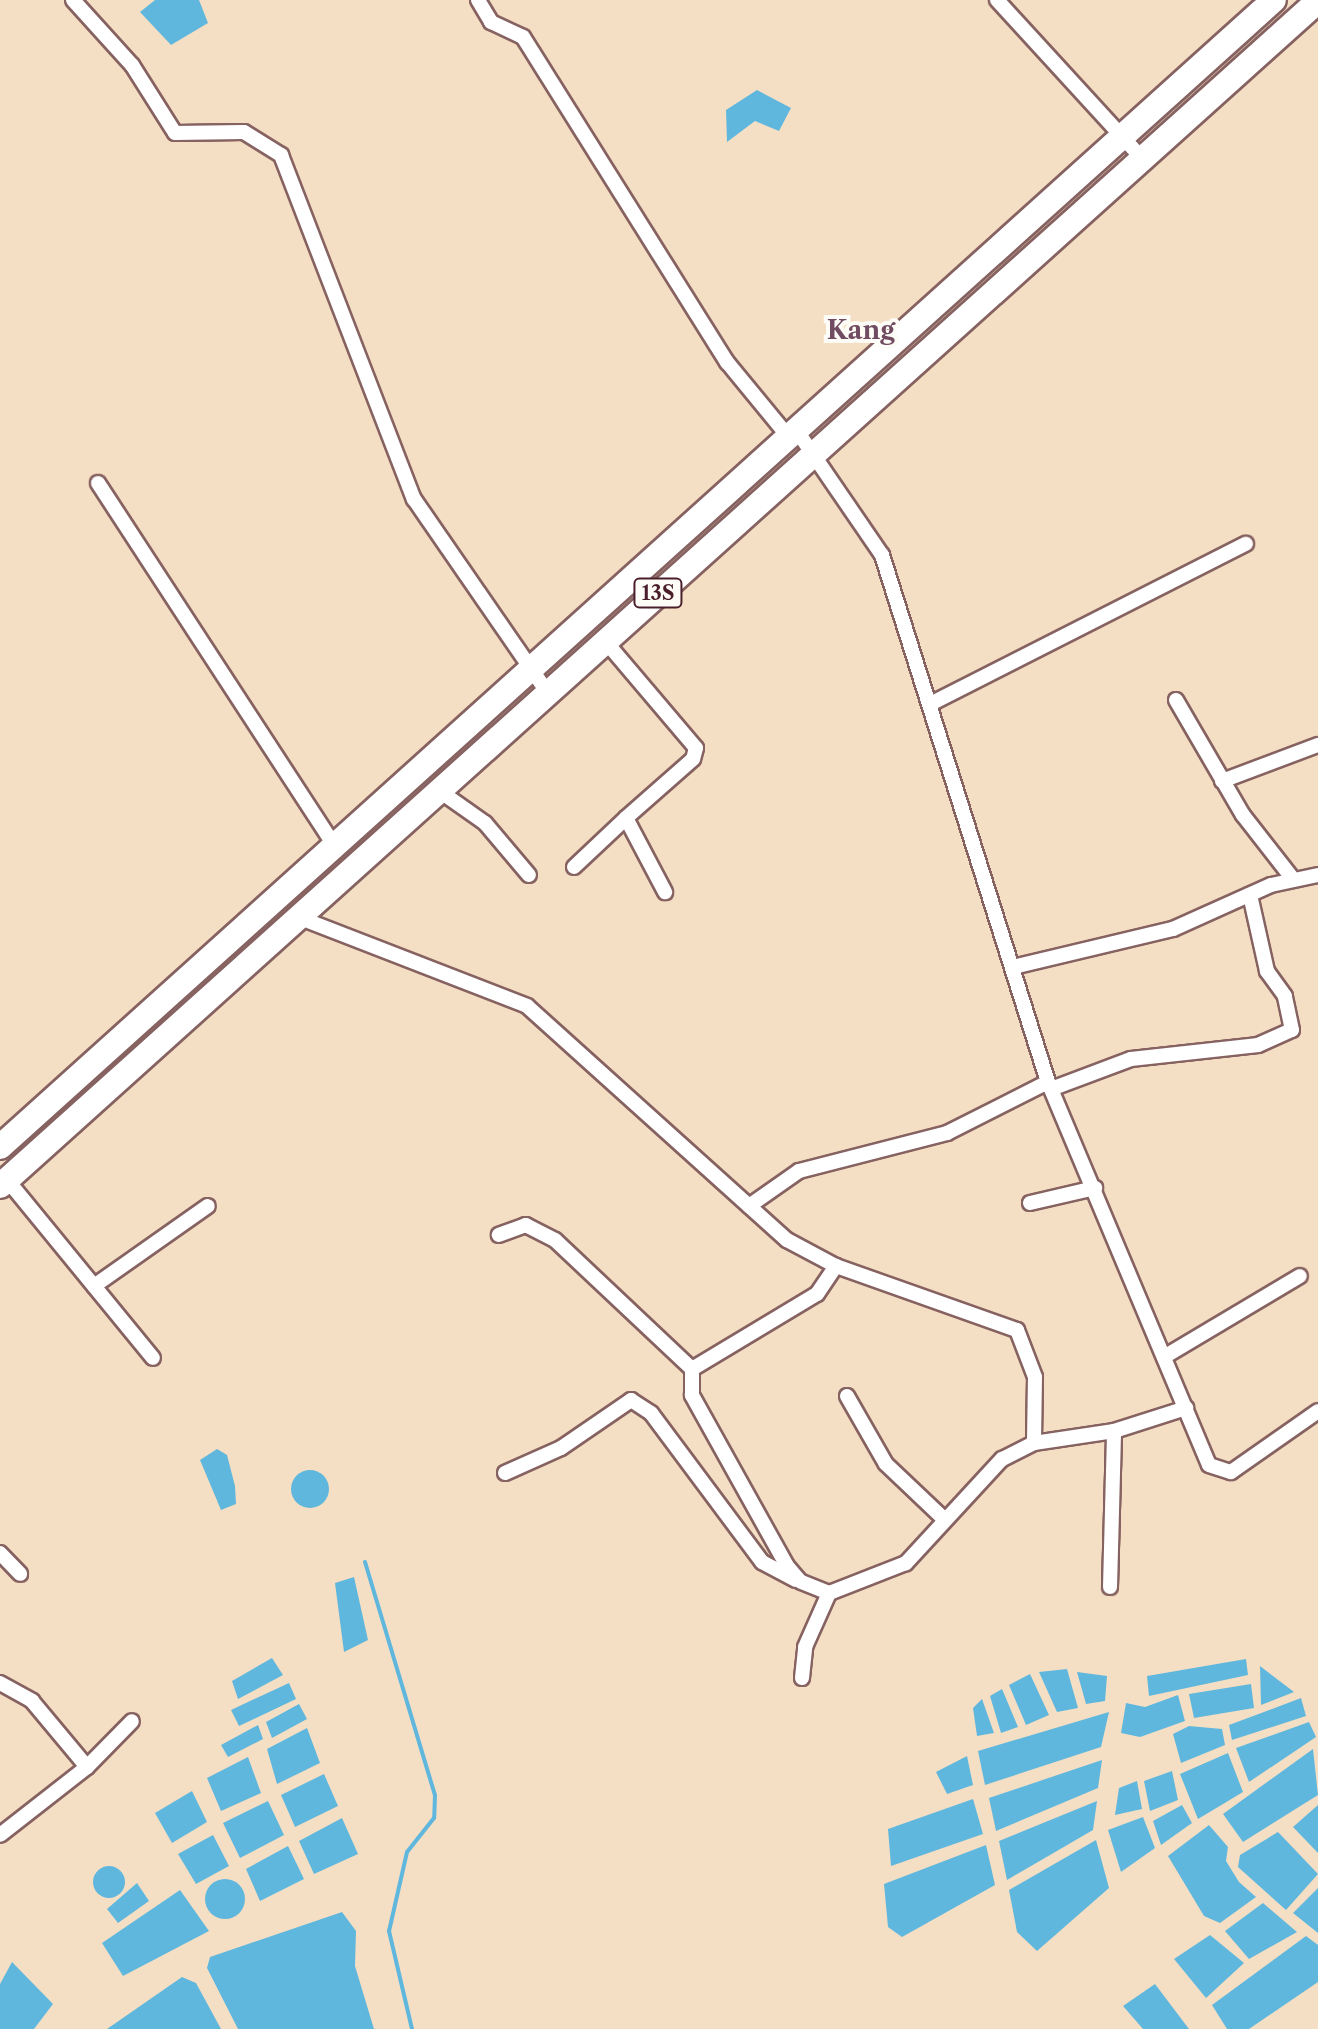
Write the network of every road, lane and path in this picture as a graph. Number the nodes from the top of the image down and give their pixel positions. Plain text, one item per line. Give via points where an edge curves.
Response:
1 (73, 0) edge
2 (478, 0) edge
3 (997, 0) edge
4 (1274, 0) edge
5 (1318, 1) edge
6 (1123, 138) junction
7 (1142, 158) junction
8 (791, 431) junction
9 (813, 450) junction
10 (98, 483) dead end
11 (1246, 544) dead end
12 (606, 642) junction
13 (533, 671) junction
14 (550, 696) junction
15 (1176, 700) dead end
16 (932, 703) junction
17 (1318, 745) edge
18 (1222, 781) junction
19 (441, 792) junction
20 (626, 818) junction
21 (335, 847) junction
22 (574, 867) dead end
23 (529, 875) dead end
24 (1318, 875) edge
25 (1293, 879) junction
26 (665, 892) dead end
27 (1250, 895) junction
28 (303, 919) junction
29 (1013, 967) junction
30 (1049, 1086) junction
31 (0, 1147) edge
32 (2, 1179) edge
33 (1095, 1188) junction
34 (1030, 1203) dead end
35 (208, 1206) dead end
36 (749, 1206) junction
37 (499, 1235) dead end
38 (836, 1266) junction
39 (1300, 1276) dead end
40 (94, 1286) junction
41 (1164, 1357) junction
42 (153, 1358) dead end
43 (692, 1369) junction
44 (847, 1396) dead end
45 (1186, 1408) junction
46 (1318, 1411) edge
47 (1114, 1431) junction
48 (1034, 1443) junction
49 (505, 1473) dead end
50 (943, 1518) junction
51 (0, 1553) edge
52 (20, 1574) dead end
53 (800, 1581) junction
54 (1110, 1587) dead end
55 (829, 1593) junction
56 (802, 1678) dead end
57 (0, 1683) edge
58 (132, 1721) dead end
59 (87, 1767) junction
60 (0, 1835) edge

1 - 13 street via 132,65 175,133 244,132 281,155 414,499
2 - 8 street via 491,22 523,37 727,362
3 - 6 street
4 - 6 highway, 13S
5 - 7 highway, 13S
6 - 7 street
6 - 8 highway, 13S
7 - 9 highway, 13S
8 - 9 street
8 - 13 highway, 13S
9 - 12 highway, 13S
9 - 16 street via 882,555
10 - 21 street
11 - 16 street
12 - 14 highway, 13S
12 - 20 street via 696,748 693,759
13 - 14 street
13 - 21 highway, 13S
14 - 19 highway, 13S
15 - 18 street
16 - 29 street
17 - 18 street
18 - 25 street
19 - 23 street via 485,823
19 - 28 highway, 13S
20 - 22 street
20 - 26 street
21 - 31 highway, 13S
24 - 25 street
25 - 27 street
27 - 29 street via 1173,929
27 - 30 street via 1267,971 1285,996 1292,1030 1258,1045 1131,1059
28 - 32 highway, 13S
28 - 36 street via 527,1006
29 - 30 street
30 - 33 street
30 - 36 street via 947,1133 799,1171
32 - 40 street
33 - 34 street
33 - 41 street
35 - 40 street
36 - 38 street via 787,1240
37 - 43 street via 526,1225 555,1240
38 - 43 street via 817,1294
38 - 48 street via 1017,1330 1035,1377
39 - 41 street
40 - 42 street
41 - 45 street
43 - 53 street via 692,1395
44 - 50 street via 886,1464
45 - 46 street via 1219,1473
45 - 47 street
47 - 48 street
47 - 54 street
48 - 50 street via 1002,1459
49 - 53 street via 561,1448 631,1400 651,1413 762,1562
50 - 55 street via 906,1563
51 - 52 street
53 - 55 street
55 - 56 street via 805,1647
57 - 59 street via 32,1701
58 - 59 street
59 - 60 street

